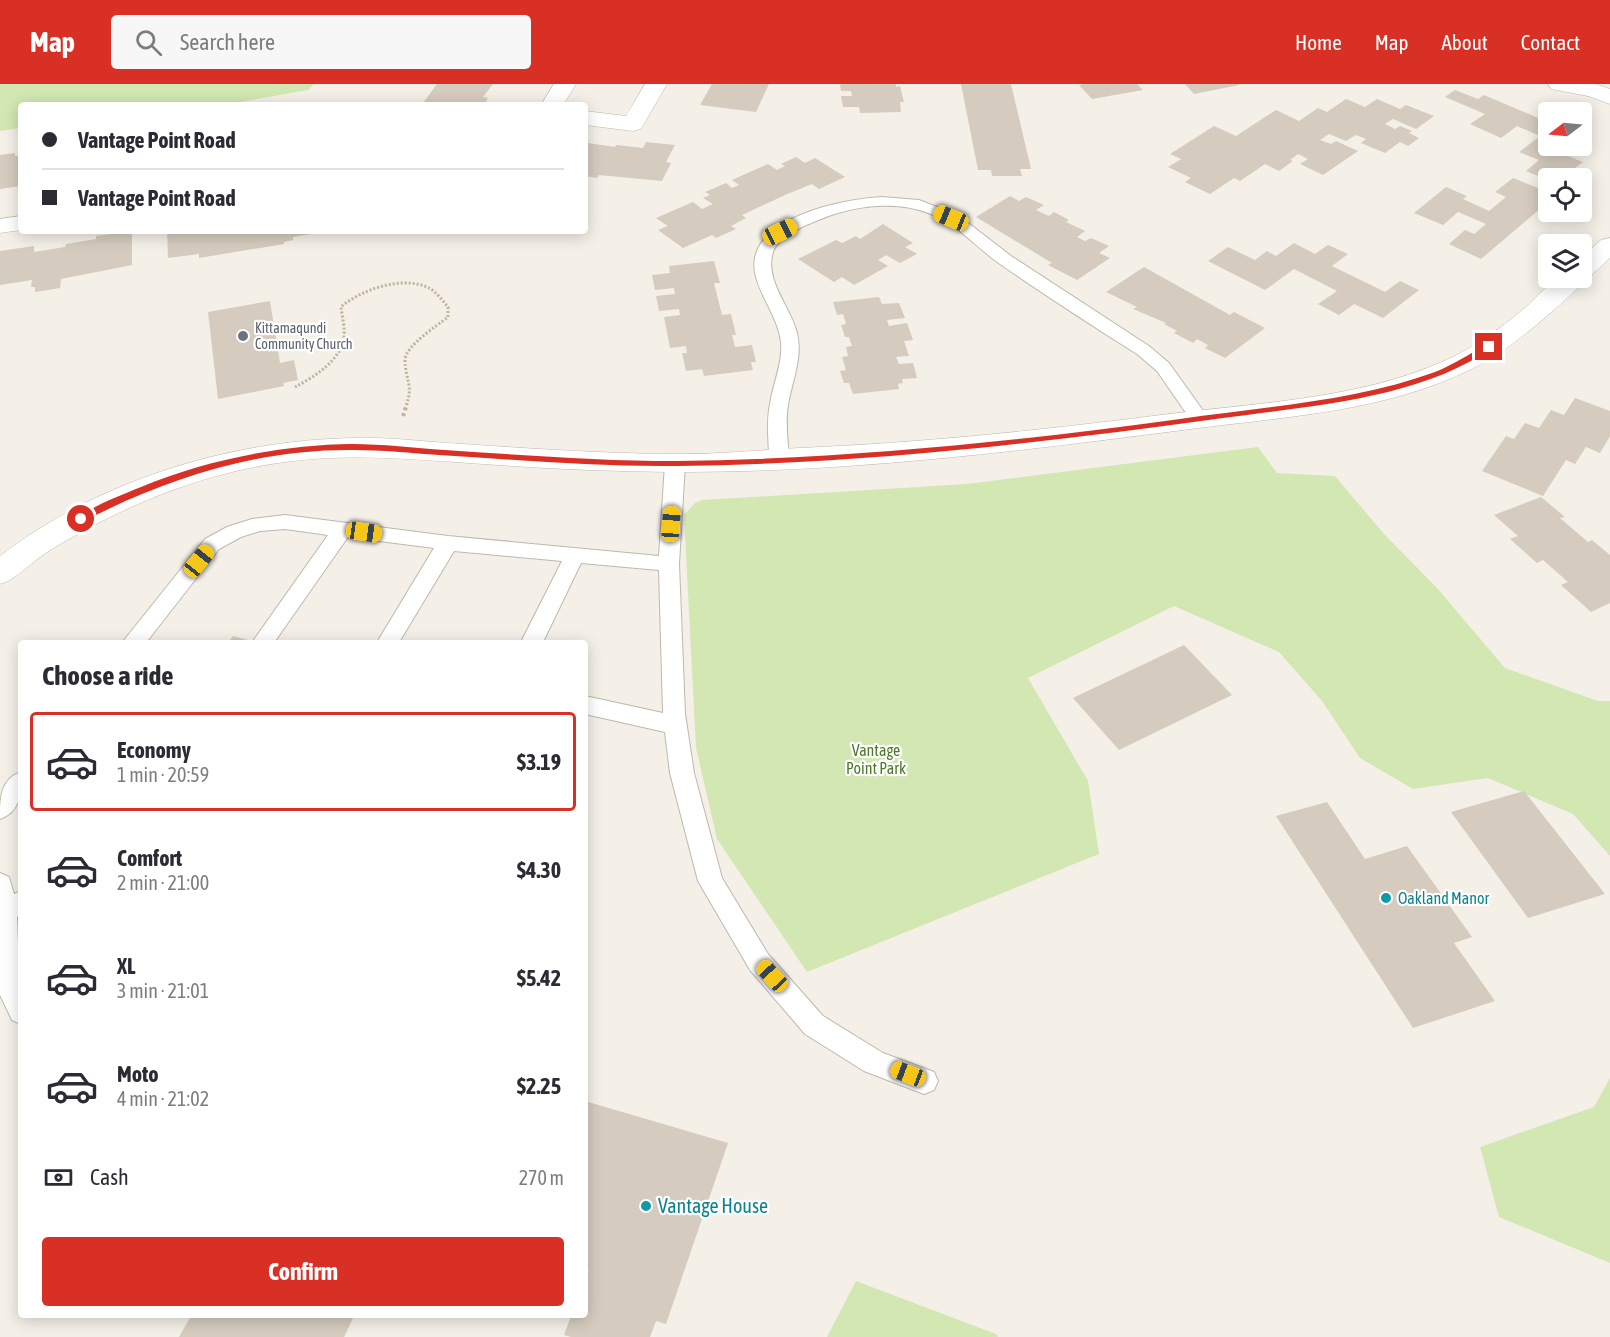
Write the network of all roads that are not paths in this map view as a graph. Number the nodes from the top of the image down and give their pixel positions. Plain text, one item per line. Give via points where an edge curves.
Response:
1 (565, 84) edge
2 (656, 84) edge
3 (1559, 84) edge
4 (1610, 97) edge
5 (554, 102) edge
6 (588, 118) edge
7 (18, 223) edge
8 (0, 226) edge
9 (1610, 245) edge
10 (1592, 261) edge
11 (1562, 288) edge
12 (1200, 419) junction
13 (779, 459) junction
14 (675, 464) junction
15 (343, 529) junction
16 (448, 543) junction
17 (575, 555) junction
18 (669, 564) junction
19 (2, 566) edge
20 (135, 640) edge
21 (264, 640) edge
22 (389, 640) edge
23 (533, 640) edge
24 (588, 706) edge
25 (675, 725) junction
26 (18, 785) edge
27 (0, 809) edge
28 (0, 884) edge
29 (8, 910) edge
30 (13, 977) edge
31 (18, 999) edge
32 (924, 1081) dead end

1 - 5 street
2 - 6 street via 633,124
3 - 4 street
7 - 8 street
9 - 10 street
11 - 12 street via 1506,336 1439,373 1320,402
12 - 13 street via 974,447
12 - 13 lane via 1163,367 1143,350 998,255 951,218 925,207 891,202 863,204 820,213 780,232 765,249 765,276 788,332 790,347 779,406
13 - 14 street
14 - 18 lane
14 - 19 street via 352,447 295,451 227,462 175,477 62,529
15 - 16 lane
15 - 20 lane via 285,522 259,524 234,532 212,544
15 - 21 lane
16 - 17 lane
16 - 22 lane
17 - 18 lane
17 - 23 lane
18 - 25 lane
24 - 25 lane
25 - 32 lane via 682,772 710,881 759,962 814,1025 874,1062
26 - 27 lane
28 - 29 lane
29 - 30 lane
30 - 31 lane

